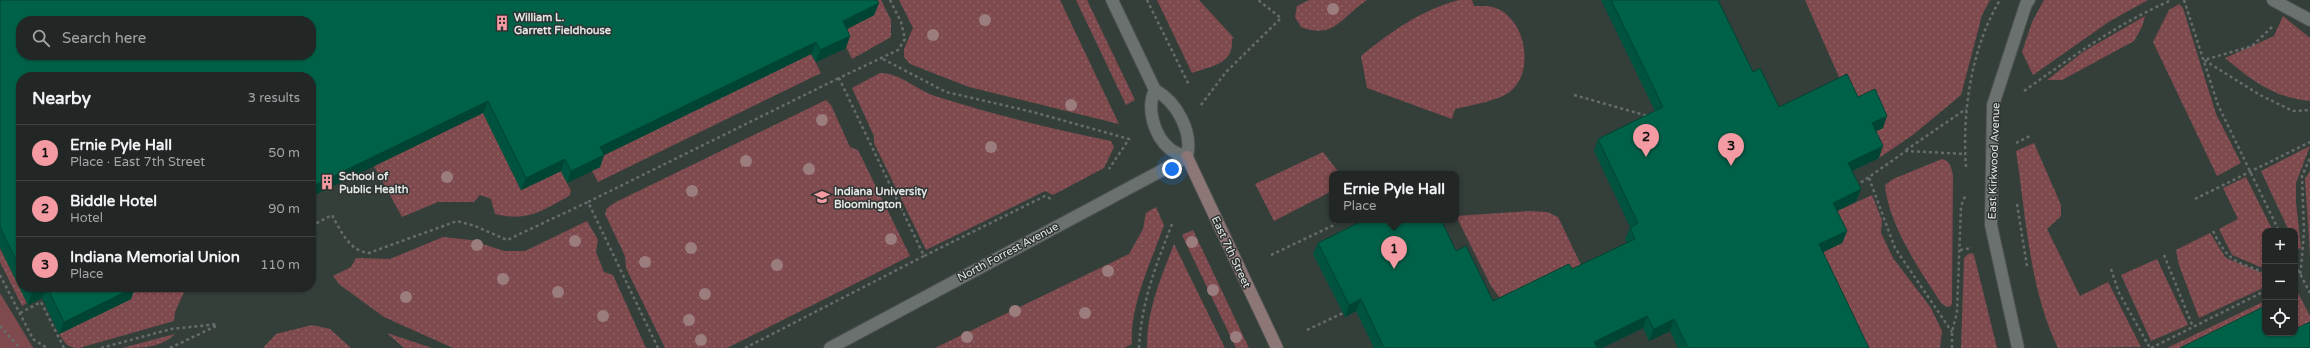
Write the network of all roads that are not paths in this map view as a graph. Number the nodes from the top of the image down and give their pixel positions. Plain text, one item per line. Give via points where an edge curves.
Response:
1 (1112, 0) edge
2 (2029, 0) edge
3 (2276, 2) edge
4 (2310, 20) edge
5 (1155, 90) junction
6 (1187, 157) junction
7 (830, 348) edge
8 (1276, 348) edge
9 (2018, 348) edge

1 - 5 street, East 7th Street
2 - 9 street, East Kirkwood Avenue via 1993,105 1991,225
3 - 4 street
5 - 6 street, East 7th Street via 1168,98 1179,116 1189,141
5 - 6 street via 1150,103 1150,114 1164,144
6 - 7 street, North Forrest Avenue
6 - 8 street, East 7th Street

